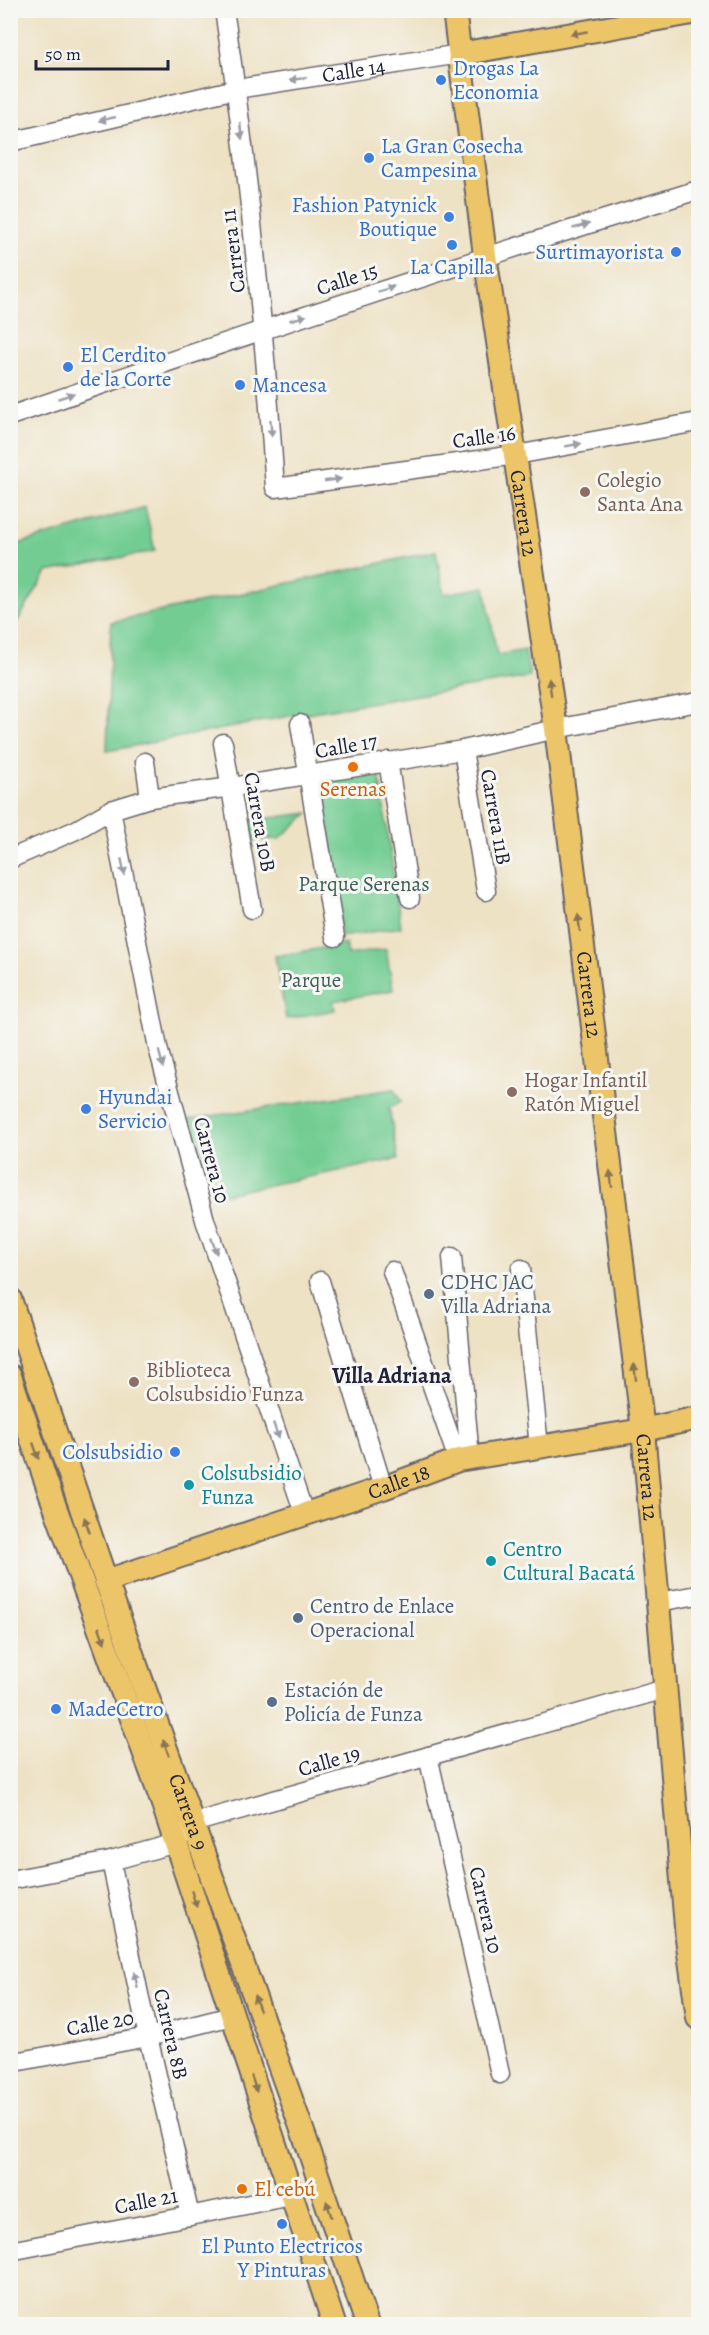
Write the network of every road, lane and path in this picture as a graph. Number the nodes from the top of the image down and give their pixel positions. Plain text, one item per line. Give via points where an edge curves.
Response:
1 (224, 10) edge
2 (454, 10) edge
3 (699, 12) edge
4 (460, 54) junction
5 (236, 89) junction
6 (10, 142) edge
7 (699, 190) edge
8 (485, 255) junction
9 (264, 328) junction
10 (10, 416) edge
11 (699, 423) edge
12 (516, 455) junction
13 (276, 488) joint
14 (699, 702) edge
15 (300, 724) dead end
16 (556, 729) junction
17 (223, 743) dead end
18 (462, 750) junction
19 (388, 761) junction
20 (145, 762) dead end
21 (308, 775) junction
22 (232, 787) junction
23 (150, 798) junction
24 (111, 810) junction
25 (10, 859) edge
26 (486, 891) dead end
27 (410, 897) dead end
28 (252, 909) dead end
29 (335, 937) dead end
30 (452, 1257) dead end
31 (521, 1269) dead end
32 (392, 1271) dead end
33 (320, 1281) dead end
34 (10, 1299) edge
35 (10, 1376) edge
36 (699, 1418) edge
37 (643, 1430) junction
38 (539, 1447) junction
39 (464, 1459) junction
40 (383, 1488) junction
41 (304, 1513) junction
42 (106, 1581) junction
43 (699, 1595) edge
44 (658, 1602) junction
45 (665, 1689) junction
46 (428, 1756) junction
47 (193, 1823) junction
48 (176, 1843) junction
49 (111, 1861) junction
50 (10, 1880) edge
51 (693, 1937) edge
52 (232, 2016) junction
53 (699, 2018) edge
54 (148, 2037) junction
55 (10, 2062) edge
56 (500, 2074) dead end
57 (291, 2196) junction
58 (190, 2216) junction
59 (10, 2252) edge
60 (334, 2325) edge
61 (367, 2325) edge

1 - 5 street, Carrera 11
2 - 4 main road, Carrera 12
3 -> 4 main road, Calle 14
4 -> 5 street, Calle 14
4 - 8 main road, Carrera 12
5 -> 6 street, Calle 14
5 -> 9 street, Carrera 11
8 -> 7 street, Calle 15
9 -> 8 street, Calle 15
8 - 12 main road, Carrera 12
10 -> 9 street, Calle 15
9 -> 13 street, Carrera 11
12 -> 11 street, Calle 16
13 -> 12 street, Calle 16
16 -> 12 main road, Carrera 12
14 - 16 street, Calle 17
15 - 21 street
16 - 18 street, Calle 17
37 -> 16 main road, Carrera 12
17 - 22 street, Carrera 10B
18 - 19 street, Calle 17
18 - 26 street, Carrera 11B
19 - 21 street, Calle 17
19 - 27 street
20 - 23 street
21 - 22 street, Calle 17
21 - 29 street
22 - 23 street, Calle 17
22 - 28 street, Carrera 10B
23 - 24 street, Calle 17
24 - 25 street, Calle 17 via 67,835
24 -> 41 street, Carrera 10 via 158,1048 204,1220
30 - 39 street
31 - 38 street
32 - 39 street
33 - 40 street
42 -> 34 main road, Carrera 9
35 -> 48 main road, Carrera 9
36 - 37 main road, Calle 18
37 - 38 main road, Calle 18
37 - 44 main road, Carrera 12
38 - 39 main road, Calle 18
39 - 40 main road, Calle 18
40 - 41 main road, Calle 18
41 - 42 main road, Calle 18
47 -> 42 main road, Carrera 9
43 - 44 street
44 - 45 main road, Carrera 12
45 - 46 street, Calle 19
45 - 51 main road, Carrera 12
46 - 47 street, Calle 19
46 - 56 street, Carrera 10
47 - 48 street
61 -> 47 main road, Carrera 9
48 - 49 street
48 -> 52 main road, Carrera 9
49 - 50 street
54 -> 49 street, Carrera 8B
51 - 53 main road, Carrera 12
52 - 54 street, Calle 20
52 -> 57 main road, Carrera 9
54 - 55 street, Calle 20
54 - 58 street, Carrera 8B
57 - 58 street, Calle 21
57 - 60 main road, Carrera 9
58 - 59 street, Calle 21

